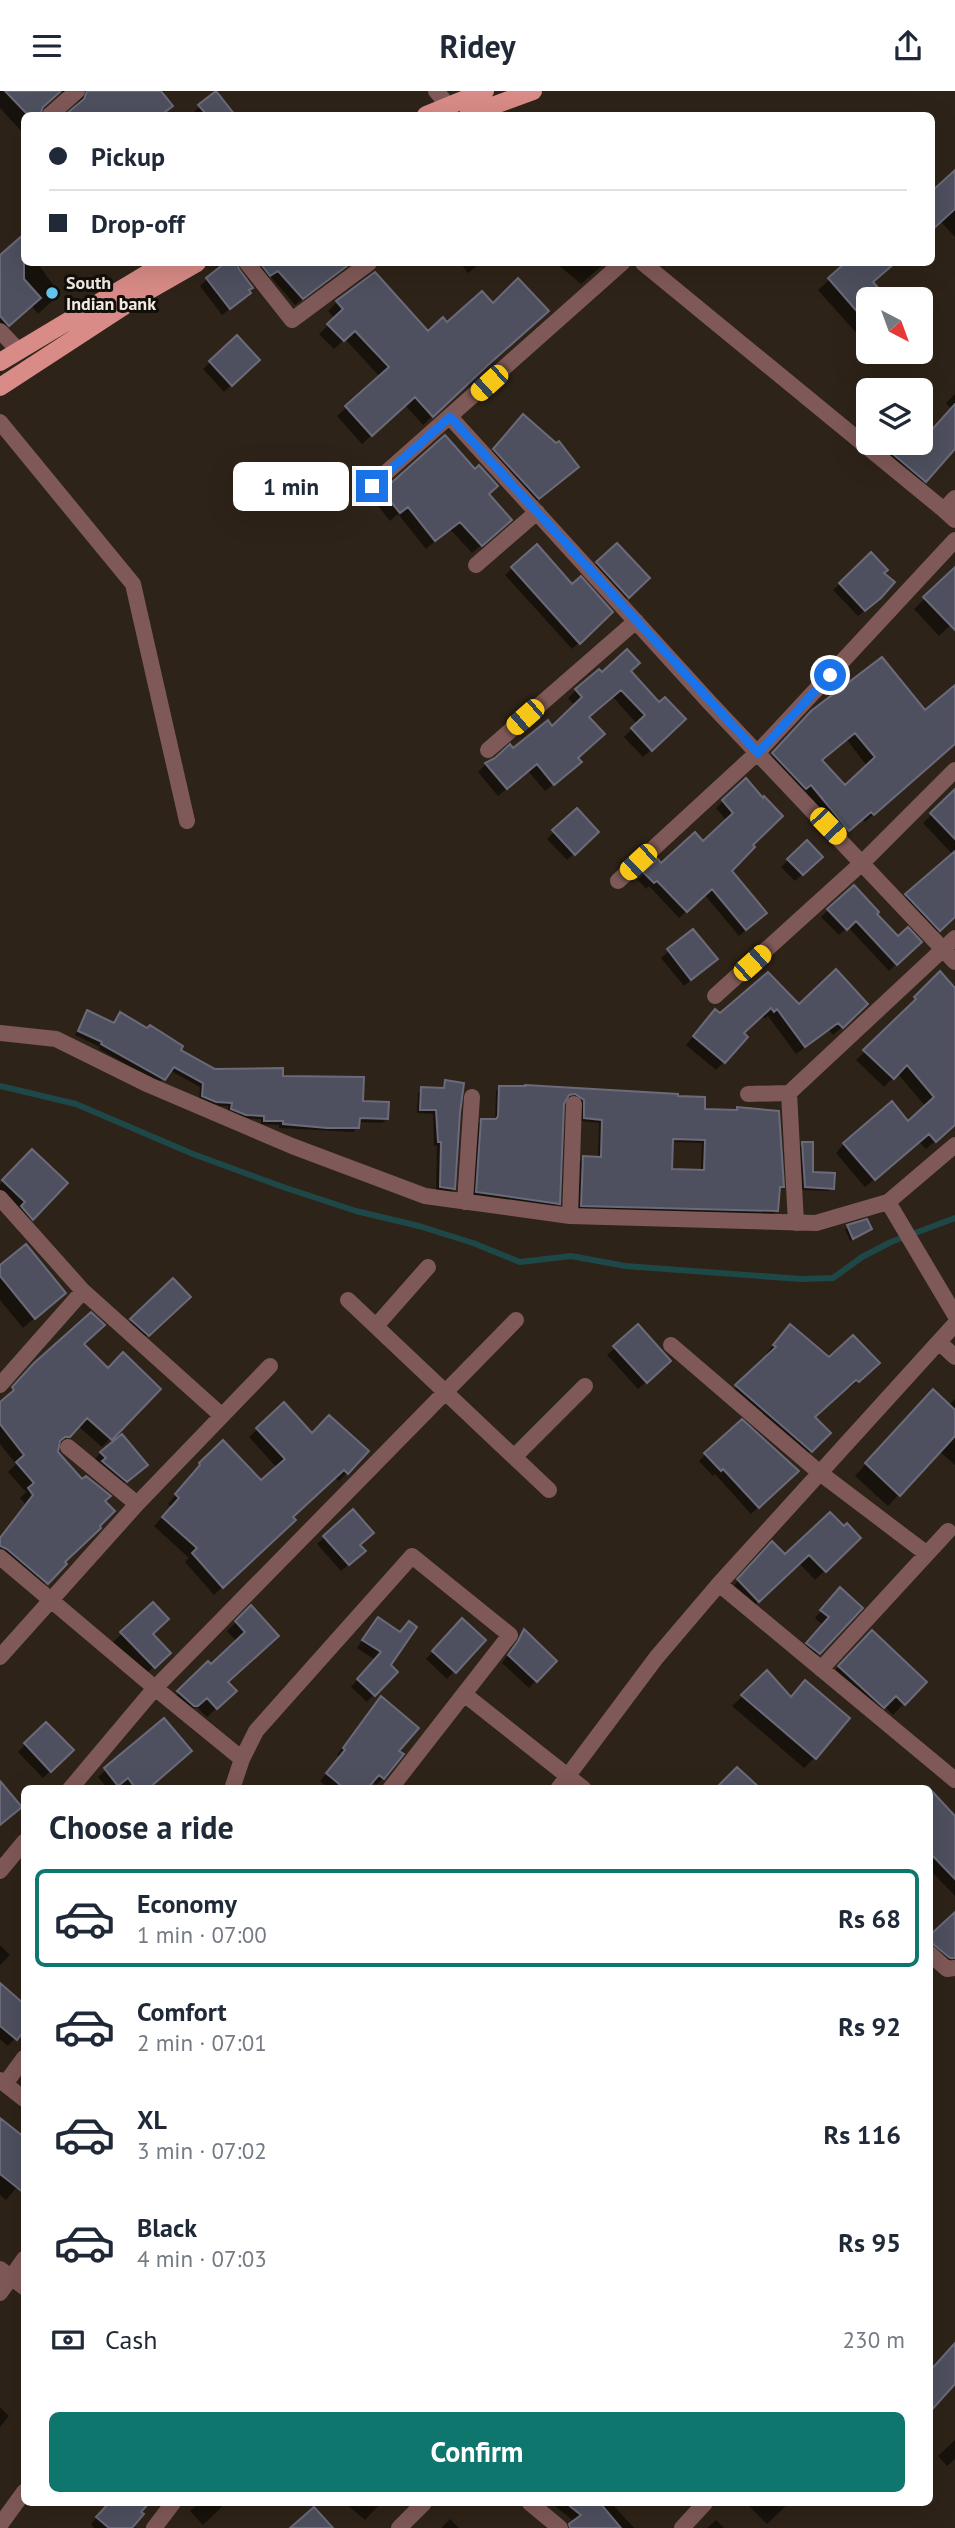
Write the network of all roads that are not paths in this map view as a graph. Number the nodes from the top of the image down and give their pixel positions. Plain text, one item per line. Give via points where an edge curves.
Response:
1 (77, 91) edge
2 (436, 91) edge
3 (485, 91) edge
4 (533, 91) edge
5 (448, 105) junction
6 (53, 112) edge
7 (433, 112) edge
8 (476, 112) edge
9 (159, 266) edge
10 (192, 266) edge
11 (249, 266) edge
12 (365, 266) edge
13 (619, 266) edge
14 (647, 266) edge
15 (0, 331) edge
16 (19, 351) junction
17 (0, 362) edge
18 (0, 387) edge
19 (450, 417) junction
20 (0, 422) edge
21 (372, 486) dead end
22 (951, 509) edge
23 (537, 512) junction
24 (955, 540) edge
25 (476, 565) dead end
26 (636, 621) junction
27 (488, 750) dead end
28 (758, 753) junction
29 (955, 770) edge
30 (187, 821) dead end
31 (863, 862) junction
32 (618, 881) dead end
33 (949, 943) edge
34 (955, 962) edge
35 (715, 996) dead end
36 (0, 1033) edge
37 (789, 1093) junction
38 (748, 1094) dead end
39 (471, 1097) dead end
40 (573, 1104) dead end
41 (955, 1145) edge
42 (0, 1198) edge
43 (465, 1202) junction
44 (888, 1202) junction
45 (570, 1216) junction
46 (796, 1223) junction
47 (428, 1267) dead end
48 (83, 1291) junction
49 (348, 1300) dead end
50 (955, 1315) edge
51 (516, 1319) dead end
52 (955, 1325) edge
53 (376, 1326) junction
54 (939, 1342) junction
55 (670, 1345) dead end
56 (955, 1357) edge
57 (270, 1366) dead end
58 (0, 1385) edge
59 (585, 1386) dead end
60 (446, 1392) junction
61 (221, 1415) junction
62 (68, 1447) dead end
63 (514, 1457) junction
64 (820, 1473) junction
65 (549, 1490) dead end
66 (137, 1504) junction
67 (948, 1531) dead end
68 (927, 1554) junction
69 (0, 1557) edge
70 (719, 1584) junction
71 (51, 1600) junction
72 (0, 1657) edge
73 (821, 1669) junction
74 (155, 1688) junction
75 (464, 1694) junction
76 (242, 1759) junction
77 (955, 1780) edge
78 (563, 1782) edge
79 (73, 1785) edge
80 (233, 1785) edge
81 (393, 1785) edge
82 (21, 1846) edge
83 (0, 1871) edge
84 (933, 1956) edge
85 (955, 1968) edge
86 (21, 2061) edge
87 (2, 2082) edge
88 (21, 2097) edge
89 (12, 2278) edge
90 (0, 2293) edge
91 (21, 2496) edge
92 (171, 2506) edge
93 (421, 2506) edge
94 (534, 2506) edge
95 (702, 2506) edge
96 (0, 2525) edge
97 (154, 2528) edge
98 (399, 2528) edge
99 (560, 2528) edge
100 (682, 2528) edge

1 - 6 street
2 - 5 street
3 - 5 main road
4 - 8 main road
5 - 7 main road
9 - 16 main road
10 - 18 main road
11 - 12 street via 292,320
13 - 19 street
14 - 22 street
15 - 16 street
16 - 17 main road
19 - 21 street
19 - 23 street
20 - 30 street via 133,584
23 - 25 street
23 - 26 street
24 - 28 street
26 - 27 street
26 - 28 street
28 - 31 street
28 - 32 street
29 - 31 street
31 - 33 street
31 - 35 street
33 - 34 street
33 - 37 street
36 - 43 street via 56,1039 149,1086 292,1146 425,1196
37 - 38 street
37 - 46 street
39 - 43 street
40 - 45 street
41 - 44 street
42 - 48 street
43 - 45 street
44 - 46 street via 816,1223
44 - 50 street
45 - 46 street
47 - 53 street
48 - 58 street
48 - 61 street
49 - 53 street
51 - 60 street
52 - 54 street
53 - 60 street
54 - 56 street
54 - 64 street
55 - 64 street
57 - 61 street
59 - 63 street
60 - 63 street
60 - 74 street
61 - 66 street
62 - 66 street
63 - 65 street
64 - 68 street
64 - 70 street
66 - 71 street
67 - 68 street
68 - 73 street
69 - 71 street
70 - 73 street
70 - 78 street via 656,1658
71 - 72 street
71 - 74 street
73 - 77 street
74 - 76 street
74 - 79 street
75 - 76 street via 510,1635 412,1556 256,1731
75 - 78 street
75 - 81 street
76 - 80 street
82 - 83 street
84 - 85 street via 947,1969
86 - 87 street
87 - 88 street
89 - 90 street
91 - 96 street
92 - 97 street
93 - 98 street
94 - 99 street
95 - 100 street

